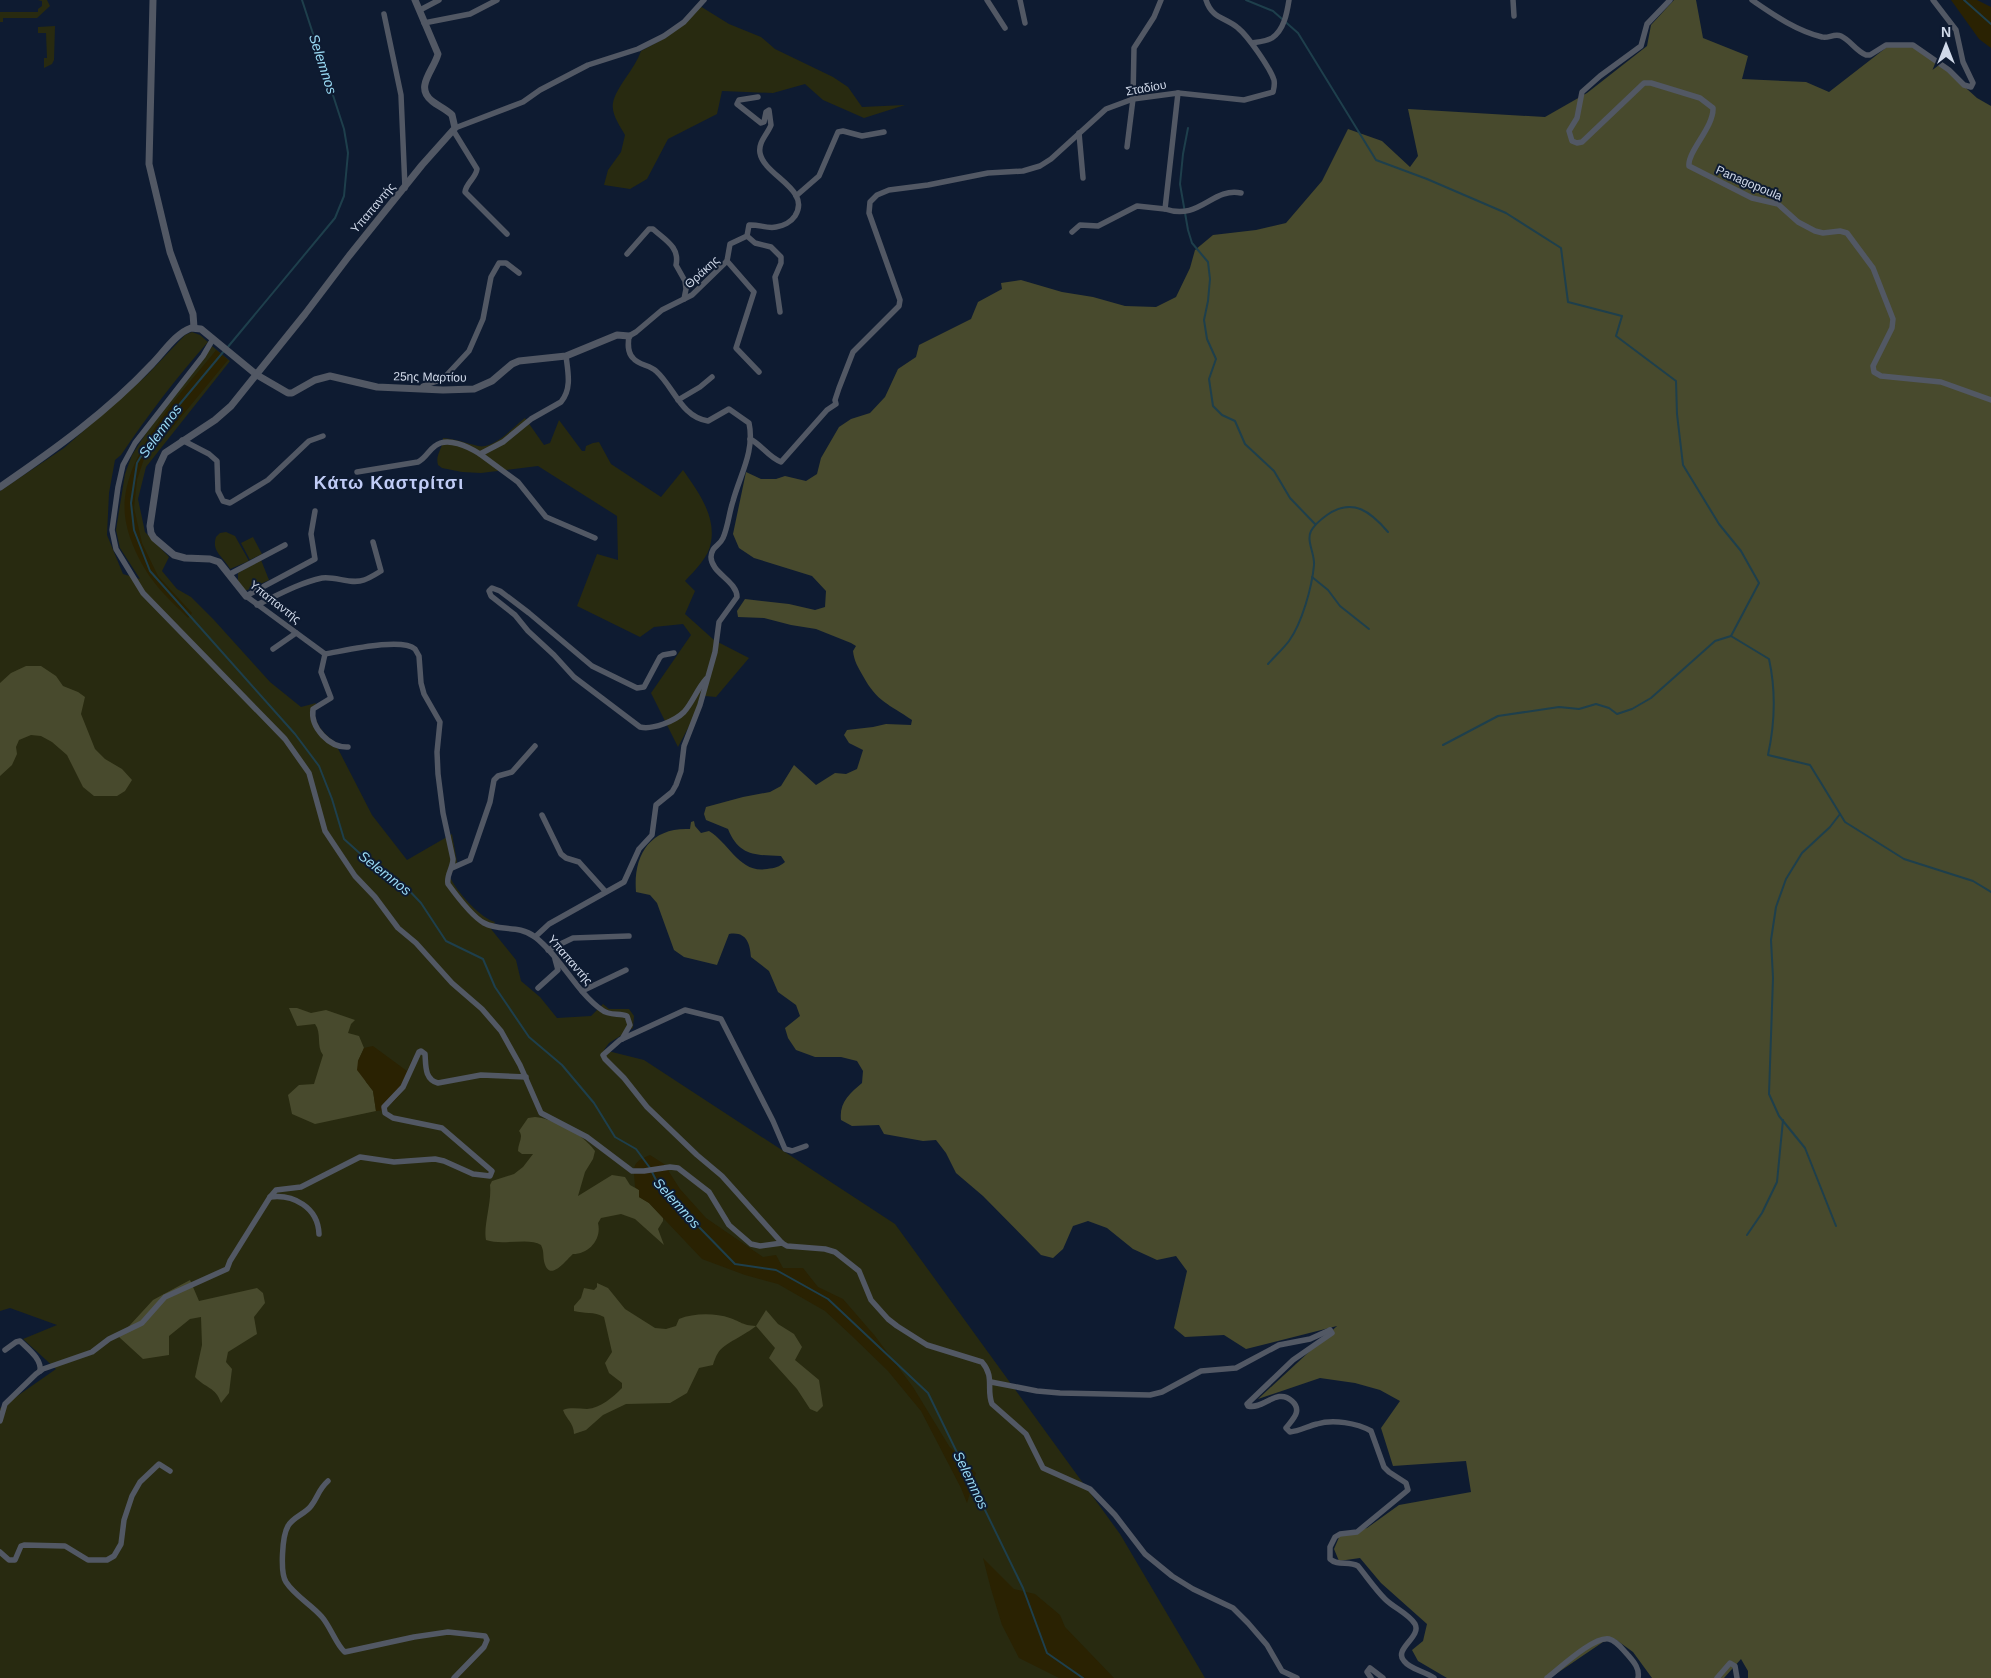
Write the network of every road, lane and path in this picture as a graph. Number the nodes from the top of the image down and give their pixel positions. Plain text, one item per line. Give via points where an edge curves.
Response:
1 (153, 0) edge
2 (415, 0) edge
3 (440, 0) edge
4 (497, 0) edge
5 (987, 0) edge
6 (1020, 0) edge
7 (1161, 0) edge
8 (1206, 0) edge
9 (1289, 0) edge
10 (1513, 0) edge
11 (1670, 0) edge
12 (1752, 0) edge
13 (1933, 0) edge
14 (699, 1) edge
15 (420, 10) junction
16 (384, 14) dead end
17 (1514, 16) dead end
18 (424, 23) junction
19 (1025, 23) dead end
20 (1005, 28) dead end
21 (1252, 43) junction
22 (1178, 93) junction
23 (758, 97) dead end
24 (1133, 99) junction
25 (454, 129) junction
26 (884, 132) dead end
27 (1079, 133) junction
28 (1127, 147) dead end
29 (1083, 178) dead end
30 (405, 188) junction
31 (1241, 193) dead end
32 (796, 196) junction
33 (1165, 209) junction
34 (1072, 232) dead end
35 (508, 234) dead end
36 (747, 236) junction
37 (627, 254) dead end
38 (727, 261) junction
39 (519, 274) dead end
40 (684, 299) junction
41 (780, 312) dead end
42 (194, 327) junction
43 (629, 336) junction
44 (216, 342) junction
45 (566, 356) junction
46 (759, 372) dead end
47 (257, 374) junction
48 (712, 377) dead end
49 (422, 388) junction
50 (678, 400) junction
51 (1991, 400) edge
52 (323, 436) dead end
53 (750, 439) junction
54 (182, 440) junction
55 (480, 454) junction
56 (357, 472) dead end
57 (0, 487) edge
58 (315, 510) dead end
59 (594, 538) dead end
60 (373, 542) dead end
61 (285, 546) dead end
62 (230, 574) junction
63 (246, 596) junction
64 (258, 605) junction
65 (296, 634) junction
66 (272, 649) dead end
67 (325, 654) junction
68 (674, 654) dead end
69 (707, 678) junction
70 (535, 746) dead end
71 (348, 747) dead end
72 (542, 815) dead end
73 (452, 868) junction
74 (605, 891) junction
75 (629, 936) dead end
76 (535, 937) junction
77 (551, 952) junction
78 (626, 970) dead end
79 (538, 988) dead end
80 (582, 990) junction
81 (620, 1040) junction
82 (526, 1077) junction
83 (806, 1146) dead end
84 (270, 1197) junction
85 (319, 1234) dead end
86 (782, 1242) junction
87 (5, 1350) dead end
88 (40, 1371) junction
89 (991, 1382) junction
90 (0, 1420) edge
91 (170, 1471) dead end
92 (328, 1481) dead end
93 (0, 1552) edge
94 (454, 1678) edge
95 (1297, 1678) edge
96 (1371, 1678) edge
97 (1383, 1678) edge
98 (1434, 1678) edge
99 (1547, 1678) edge
100 (1638, 1678) edge
101 (1717, 1678) edge
102 (1737, 1678) edge

1 - 42 street via 149,164 168,245 193,314
2 - 15 street
3 - 15 street
4 - 18 street via 470,14
5 - 20 street
6 - 19 street
7 - 24 street via 1134,48
8 - 21 street, Σταδίου via 1213,14 1233,24
9 - 21 street via 1283,24 1272,38
10 - 17 street
11 - 51 street, Panagopoula via 1647,24 1641,46 1582,92 1577,118 1569,131 1572,141 1582,142 1644,83 1705,100 1714,112 1690,158 1688,164 1691,168 1752,198 1778,204 1794,219 1815,231 1847,233 1873,268 1893,319 1892,328 1872,366 1874,372 1881,376 1941,382
12 - 13 street via 1796,28 1822,37 1842,36 1866,55 1886,45 1914,45 1969,87 1973,83 1956,30
14 - 25 street via 676,29 650,44 588,65 523,102
15 - 18 street
16 - 30 street via 401,95
18 - 25 street via 438,54 424,90 430,99 452,115
21 - 22 street, Σταδίου via 1273,79 1273,92 1239,100
22 - 24 street, Σταδίου
22 - 33 street
23 - 32 street via 739,100 737,104 761,123 769,110 771,125 761,145 762,159
24 - 27 street, Σταδίου via 1110,107
24 - 28 street
25 - 30 street, Υπαπαντής
25 - 35 street via 477,169 465,192
26 - 32 street via 862,136 838,132 819,176
27 - 29 street
27 - 53 street, Σταδίου via 1048,162 1032,169 988,173 876,195 870,202 869,213 900,306 856,348 835,404 780,462
30 - 47 street, Υπαπαντής
31 - 33 street via 1228,193 1188,211
32 - 36 street via 798,208 791,220 776,228 749,225
33 - 34 street via 1137,206 1098,226 1080,224
36 - 38 street via 730,244
36 - 41 street via 756,243 771,247 780,257 775,276
37 - 40 street via 652,229 676,251 676,265 686,285
38 - 40 street, Θράκης via 695,293
38 - 46 street, Θράκης via 754,292 736,348
39 - 49 street via 506,263 499,263 491,277 483,319 469,351 442,379
40 - 43 street, Θράκης via 662,310
42 - 44 street
42 - 57 street via 180,334 93,420
43 - 45 street, 25ης Μαρτίου via 617,335
43 - 50 street via 629,350 633,358 657,371
44 - 47 street
44 - 82 street via 136,443 123,465 112,530 116,550 143,593 285,739 309,774 325,831 355,876 398,928 492,1020 512,1048
45 - 49 street, 25ης Μαρτίου via 520,360 492,381 474,389
45 - 55 street via 568,390 561,402
47 - 49 street, 25ης Μαρτίου via 288,393 330,376 377,387
47 - 54 street, Υπαπαντής via 225,411
48 - 50 street
50 - 53 street via 690,413 706,421 726,409 732,410 749,423
52 - 54 street via 309,441 268,480 230,503 223,501 218,490 217,461
53 - 69 street via 748,457 723,538 714,546 712,556 712,562 738,596 719,622
54 - 62 street, Υπαπαντής via 161,460 151,533 174,555 216,560
55 - 56 street via 458,444 440,444 418,462
55 - 59 street via 518,482 546,517
58 - 63 street via 311,534 315,559
60 - 64 street via 381,570 364,580 321,578
61 - 62 street
62 - 63 street, Υπαπαντής
63 - 64 street, Υπαπαντής
64 - 65 street, Υπαπαντής
65 - 66 street
65 - 67 street, Υπαπαντής
67 - 71 street via 321,672 331,698 313,709 313,716 321,735 336,745
67 - 73 street, Υπαπαντής via 377,645 408,645 417,651 422,689 440,725 438,774
68 - 69 street via 662,655 644,687 637,688 595,668 500,591 490,589 491,596 515,615 574,677 640,726 653,727 679,716
69 - 74 street via 684,746 676,786 656,805 654,831 639,849 626,878 620,885
70 - 73 street via 512,772 494,780 470,860
72 - 74 street via 561,854 579,862
73 - 76 street, Υπαπαντής via 448,884 481,920 490,925 522,930
74 - 76 street via 549,924
75 - 77 street via 573,938
76 - 77 street, Υπαπαντής
77 - 79 street via 558,970
77 - 80 street, Υπαπαντής
78 - 80 street
80 - 81 street, Υπαπαντής via 603,1011 629,1018 629,1028
81 - 83 street via 685,1010 722,1019 785,1149 790,1152
81 - 86 street via 605,1052 605,1060 647,1107 722,1176
82 - 84 street via 481,1075 434,1082 425,1069 422,1051 416,1055 403,1087 384,1107 385,1113 393,1118 442,1128 492,1171 490,1176 472,1174 435,1159 394,1162 360,1157 301,1187 278,1189
82 - 86 street via 541,1113 587,1137 632,1171 678,1168 709,1192 729,1225 751,1244 760,1246
84 - 85 street via 288,1197 301,1203 315,1220
84 - 88 street via 227,1269 165,1297 142,1323 109,1339 92,1352
86 - 89 street via 787,1246 835,1252 859,1271 868,1295 888,1318 927,1345 982,1362
87 - 88 street via 20,1341 39,1361
88 - 90 street via 5,1404
89 - 95 street via 992,1404 1026,1434 1043,1468 1090,1489 1145,1554 1193,1589 1233,1608 1267,1645 1282,1671
89 - 98 street via 1060,1393 1150,1395 1201,1372 1236,1368 1279,1345 1332,1331 1293,1360 1247,1404 1252,1407 1278,1396 1287,1397 1296,1408 1294,1418 1286,1428 1290,1432 1332,1422 1371,1431 1384,1467 1406,1483 1408,1490 1357,1532 1335,1537 1330,1547 1330,1560 1358,1566 1386,1600 1413,1621 1416,1632 1401,1657 1410,1666
91 - 93 street via 159,1464 140,1482 124,1520 121,1544 108,1560 88,1560 65,1546 24,1545 17,1559 13,1560 8,1560
92 - 94 street via 318,1491 308,1510 288,1525 282,1572 286,1582 322,1617 345,1652 448,1632 485,1636 484,1647
96 - 97 street via 1367,1670 1370,1668
99 - 100 street via 1595,1642 1609,1639 1634,1662
101 - 102 street via 1730,1663 1735,1666

